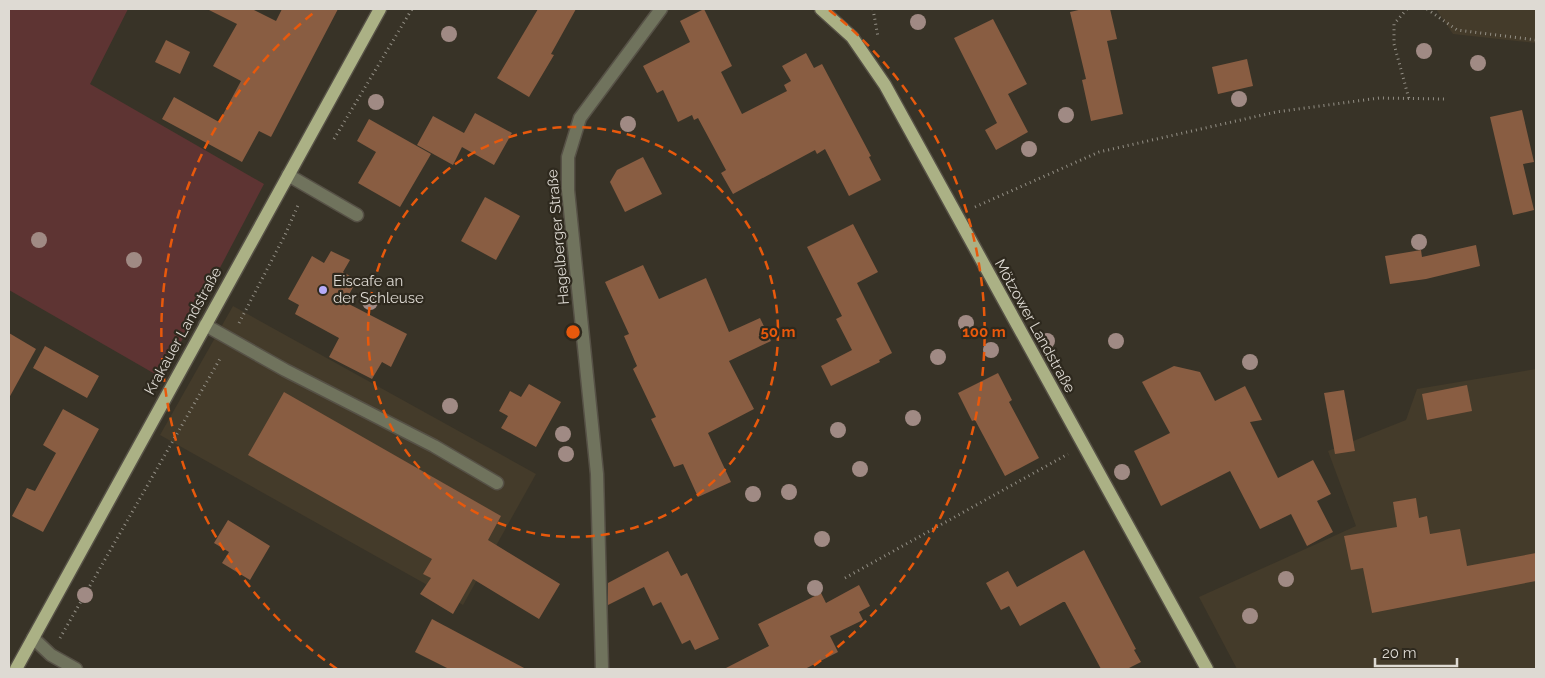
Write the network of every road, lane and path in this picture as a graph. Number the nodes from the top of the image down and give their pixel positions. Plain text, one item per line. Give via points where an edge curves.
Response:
1 (380, 9) edge
2 (661, 9) edge
3 (821, 9) edge
4 (1407, 9) edge
5 (1427, 9) edge
6 (1536, 40) edge
7 (1409, 99) junction
8 (1445, 99) dead end
9 (288, 175) junction
10 (357, 215) dead end
11 (956, 216) junction
12 (205, 325) junction
13 (1083, 446) junction
14 (497, 483) dead end
15 (846, 578) dead end
16 (33, 638) junction
17 (16, 669) edge
18 (76, 669) edge
19 (602, 669) edge
20 (1207, 669) edge

1 - 9 main road, Krakauer Landstraße
2 - 19 street, Hagelberger Straße via 580,118 568,157 568,190 597,474
3 - 11 main road, Mötzower Landstraße via 852,37 885,85
4 - 7 path via 1394,24 1394,44
5 - 6 path via 1457,30
7 - 8 path
7 - 11 path via 1379,98 1276,112 1099,152
9 - 10 street
9 - 12 main road, Krakauer Landstraße
11 - 13 main road, Mötzower Landstraße
12 - 14 street via 434,446
12 - 16 main road, Krakauer Landstraße
13 - 15 path
13 - 20 main road, Mötzower Landstraße
16 - 17 main road, Krakauer Landstraße
16 - 18 street via 51,655

